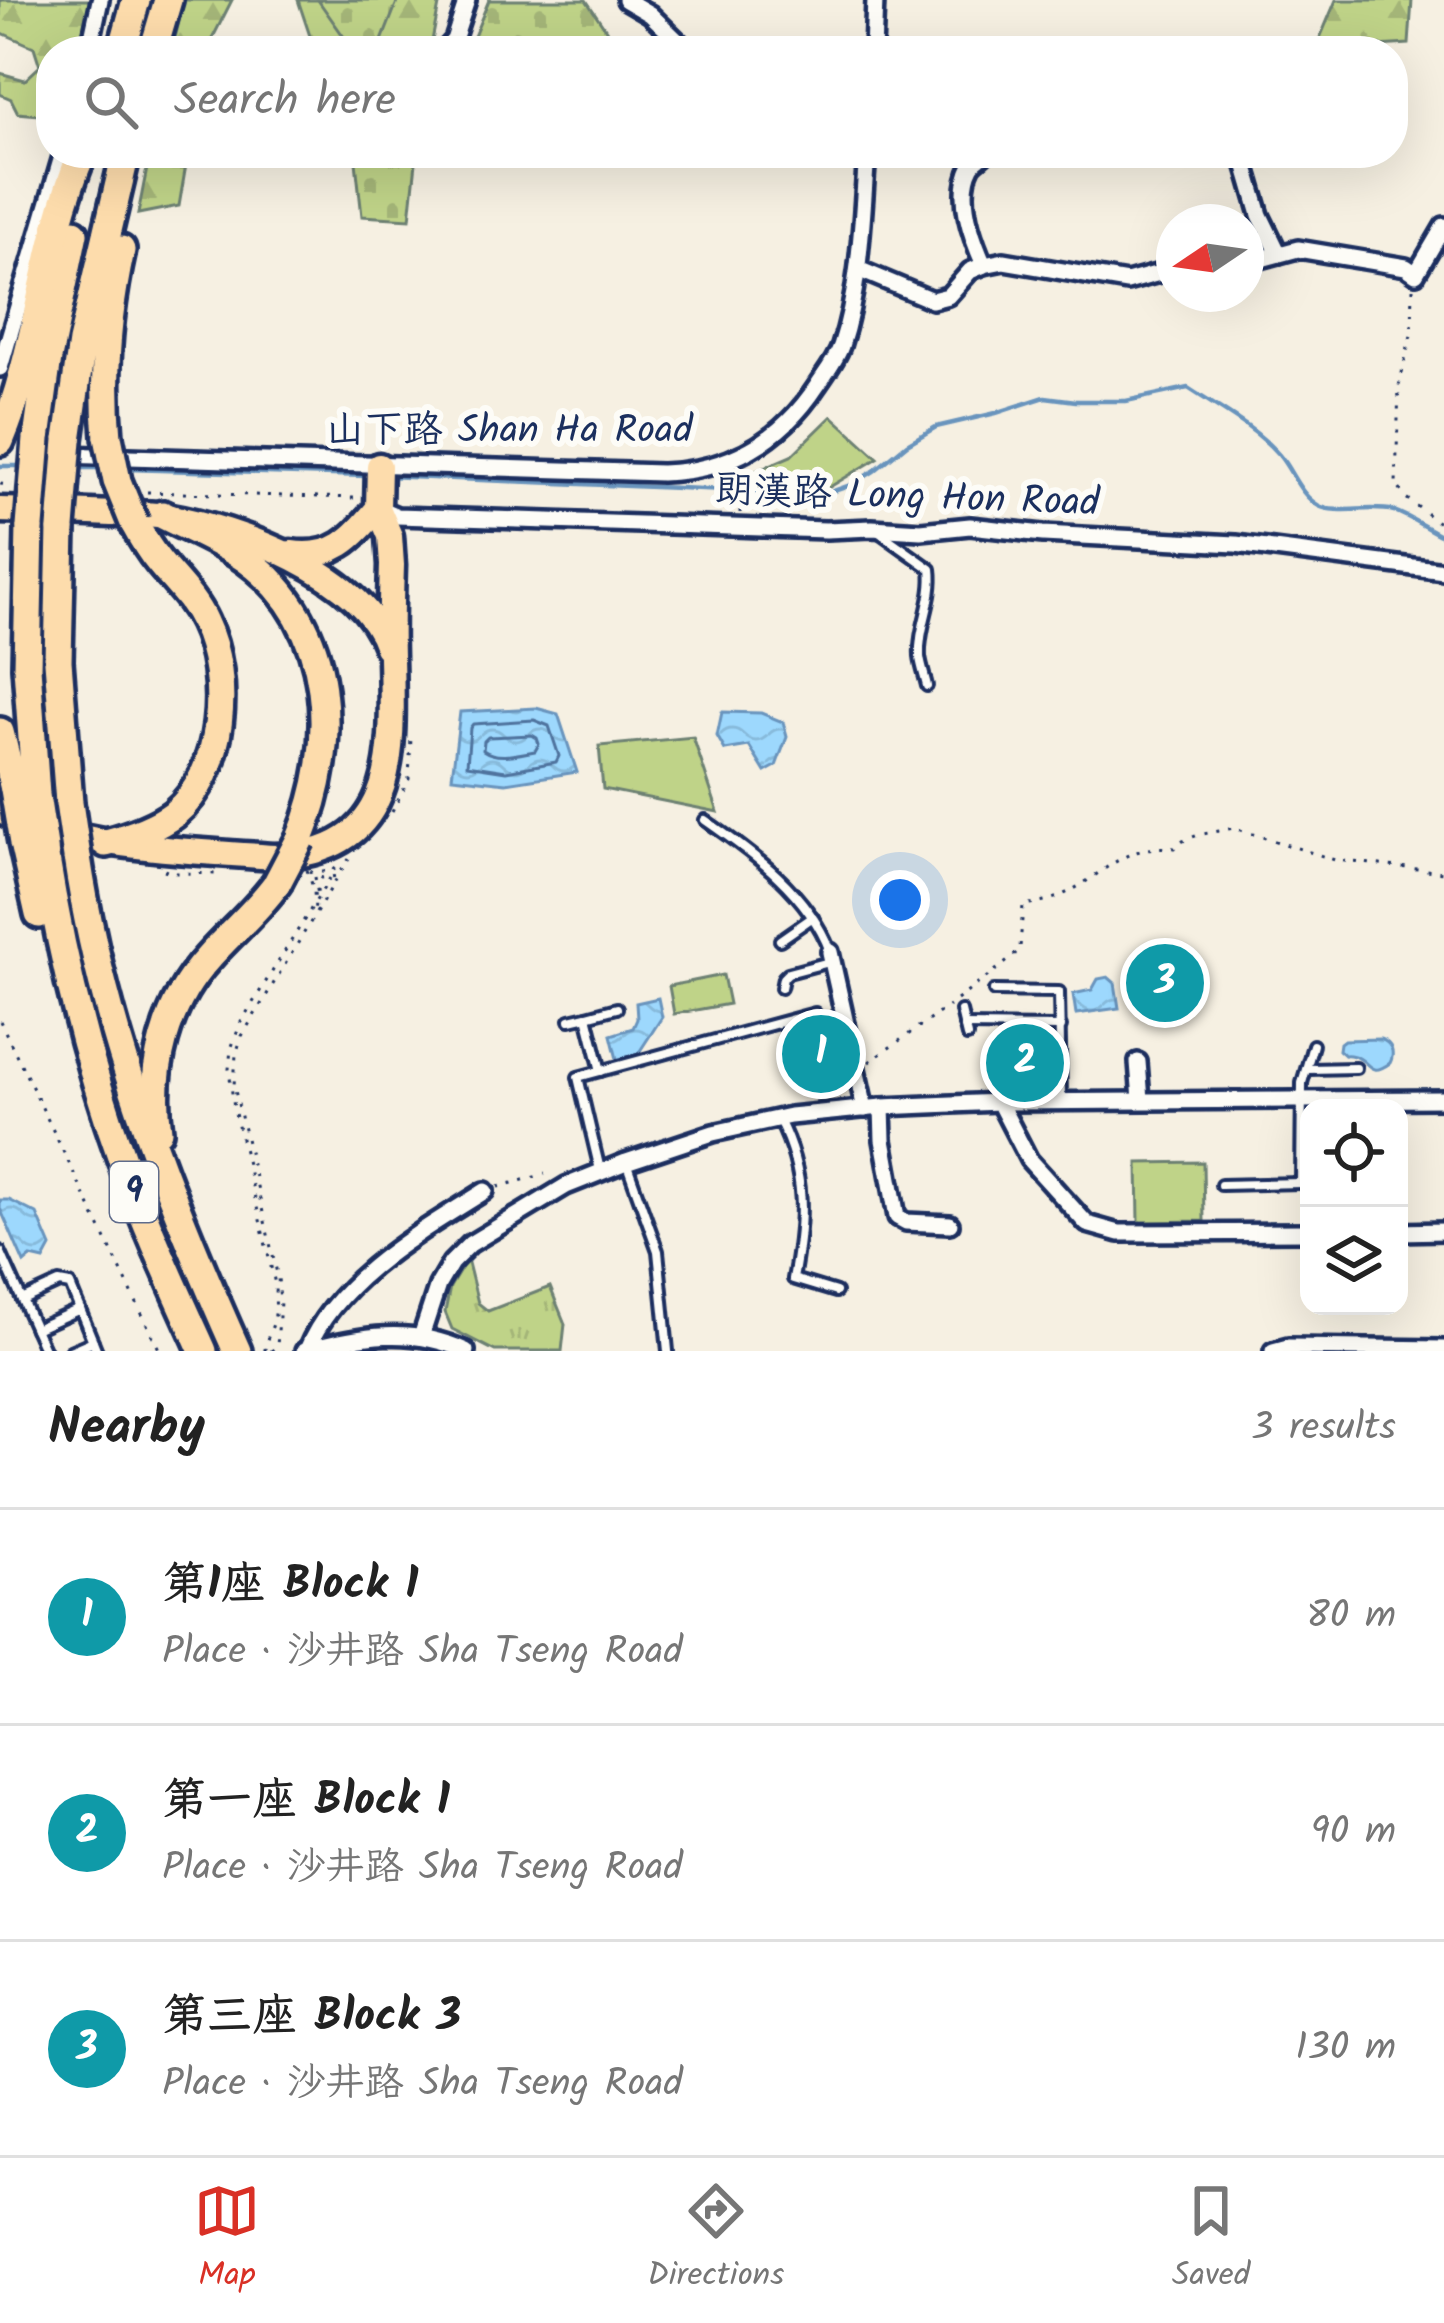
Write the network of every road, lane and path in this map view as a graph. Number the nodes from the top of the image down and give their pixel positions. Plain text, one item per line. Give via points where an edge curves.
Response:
1 (100, 0) edge
2 (136, 0) edge
3 (168, 0) edge
4 (467, 0) edge
5 (626, 0) edge
6 (874, 0) edge
7 (92, 36) edge
8 (126, 36) edge
9 (158, 36) edge
10 (455, 36) edge
11 (673, 36) edge
12 (873, 36) edge
13 (59, 168) edge
14 (76, 168) edge
15 (91, 168) edge
16 (122, 168) edge
17 (141, 168) edge
18 (867, 168) edge
19 (971, 168) edge
20 (1247, 168) edge
21 (1444, 226) edge
22 (1279, 254) junction
23 (1264, 256) edge
24 (984, 265) junction
25 (858, 269) junction
26 (1156, 274) edge
27 (1416, 274) junction
28 (1, 363) edge
29 (1, 443) edge
30 (0, 484) edge
31 (23, 485) dead end
32 (741, 486) dead end
33 (374, 488) junction
34 (140, 491) dead end
35 (0, 510) edge
36 (740, 510) dead end
37 (163, 515) junction
38 (1444, 526) edge
39 (872, 528) junction
40 (272, 549) junction
41 (1441, 570) edge
42 (391, 661) junction
43 (927, 686) dead end
44 (0, 732) edge
45 (17, 798) edge
46 (705, 820) dead end
47 (106, 843) junction
48 (302, 857) junction
49 (338, 867) dead end
50 (1444, 872) edge
51 (338, 876) dead end
52 (319, 897) junction
53 (315, 914) junction
54 (813, 917) junction
55 (780, 940) dead end
56 (831, 957) junction
57 (782, 988) dead end
58 (994, 991) dead end
59 (617, 1008) dead end
60 (961, 1011) dead end
61 (815, 1013) dead end
62 (587, 1016) junction
63 (570, 1020) dead end
64 (0, 1021) edge
65 (1061, 1027) junction
66 (1313, 1045) dead end
67 (1138, 1062) dead end
68 (1356, 1067) dead end
69 (856, 1068) junction
70 (1307, 1069) junction
71 (601, 1071) junction
72 (1302, 1099) edge
73 (1141, 1100) junction
74 (1300, 1100) edge
75 (1408, 1100) edge
76 (1444, 1100) edge
77 (1061, 1101) junction
78 (999, 1102) junction
79 (873, 1108) junction
80 (779, 1119) junction
81 (626, 1162) junction
82 (600, 1172) junction
83 (545, 1174) dead end
84 (1300, 1183) edge
85 (1221, 1185) dead end
86 (485, 1191) joint
87 (950, 1224) dead end
88 (1300, 1232) edge
89 (1408, 1232) edge
90 (1444, 1232) edge
91 (0, 1251) edge
92 (197, 1262) junction
93 (836, 1292) dead end
94 (22, 1300) junction
95 (80, 1310) junction
96 (35, 1329) junction
97 (421, 1337) junction
98 (234, 1343) edge
99 (95, 1346) edge
100 (1444, 1349) edge
101 (202, 1350) edge
102 (305, 1350) edge
103 (45, 1351) edge
104 (70, 1351) edge
105 (160, 1351) edge
106 (268, 1351) edge
107 (466, 1351) edge
108 (668, 1351) edge
109 (1273, 1351) edge

1 - 7 street
2 - 8 highway
3 - 9 highway
4 - 10 street
5 - 11 street
6 - 12 street
13 - 28 street
14 - 29 highway
15 - 45 highway, 9, bridge via 37,439
16 - 92 highway, 9, bridge via 68,440 58,662 69,803 95,956 124,1065
17 - 47 highway, bridge via 108,316 107,437 134,523 205,623 217,664 218,714 206,769 184,805 159,824
18 - 25 street, 山下路 Shan Ha Road
19 - 24 street via 965,200
20 - 22 street
21 - 27 street
22 - 23 street
22 - 27 street via 1298,249
24 - 25 street via 932,300
24 - 26 street via 1004,261 1127,282
25 - 33 street, 山下路 Shan Ha Road via 840,350 801,411 742,455 686,472
27 - 38 path via 1399,386 1396,484
29 - 33 street, 山下路 Shan Ha Road
30 - 31 path
32 - 36 path
33 - 34 path
33 - 39 street, 朗漢路 Long Hon Road via 397,516
33 - 40 main road via 350,540 337,548 317,555
33 - 42 main road via 390,536
35 - 37 main road
37 - 40 main road
37 - 48 highway via 259,570 311,644 325,740
39 - 41 street, 朗漢路 Long Hon Road via 970,526 1236,544
39 - 43 lane via 932,569 920,657
40 - 42 main road via 362,605
42 - 47 main road via 385,783 360,823 336,842 275,857
44 - 45 highway
45 - 47 main road via 32,824
45 - 101 highway, 9, bridge via 121,1158
46 - 54 lane via 763,862
48 - 52 path
48 - 53 path
48 - 92 highway, bridge via 203,963 158,1056 158,1130
49 - 52 path
50 - 69 path via 1335,860 1234,828 1131,852 1060,896 1023,905 1013,958
51 - 53 path
52 - 106 path via 231,1049 234,1109 275,1284
53 - 106 path via 236,1054 234,1086 278,1278 277,1347
54 - 55 lane
54 - 56 lane
56 - 57 lane via 788,973
56 - 69 street
58 - 65 lane via 1060,992
59 - 62 lane
60 - 65 lane via 965,1031
61 - 71 lane
62 - 63 lane
62 - 71 lane
64 - 105 path
65 - 77 lane
66 - 70 lane
67 - 73 street
68 - 70 lane
69 - 79 street
70 - 72 lane
71 - 82 lane via 578,1077
73 - 74 street
73 - 77 street
75 - 76 street
77 - 78 street
78 - 79 street
78 - 88 street via 1029,1160 1088,1224 1119,1233
79 - 80 street
79 - 87 street via 897,1217
80 - 81 street
80 - 93 lane via 801,1189 793,1280
81 - 82 street
81 - 108 lane via 658,1251
82 - 97 street via 538,1200 460,1252 438,1285
83 - 86 path
84 - 85 lane
86 - 102 street via 371,1266
89 - 90 street
91 - 94 lane
92 - 98 highway, 9
94 - 95 lane via 64,1283
94 - 96 lane
95 - 96 lane
95 - 99 lane
96 - 103 lane
97 - 102 street via 381,1334
97 - 107 street
99 - 104 lane
100 - 109 street

